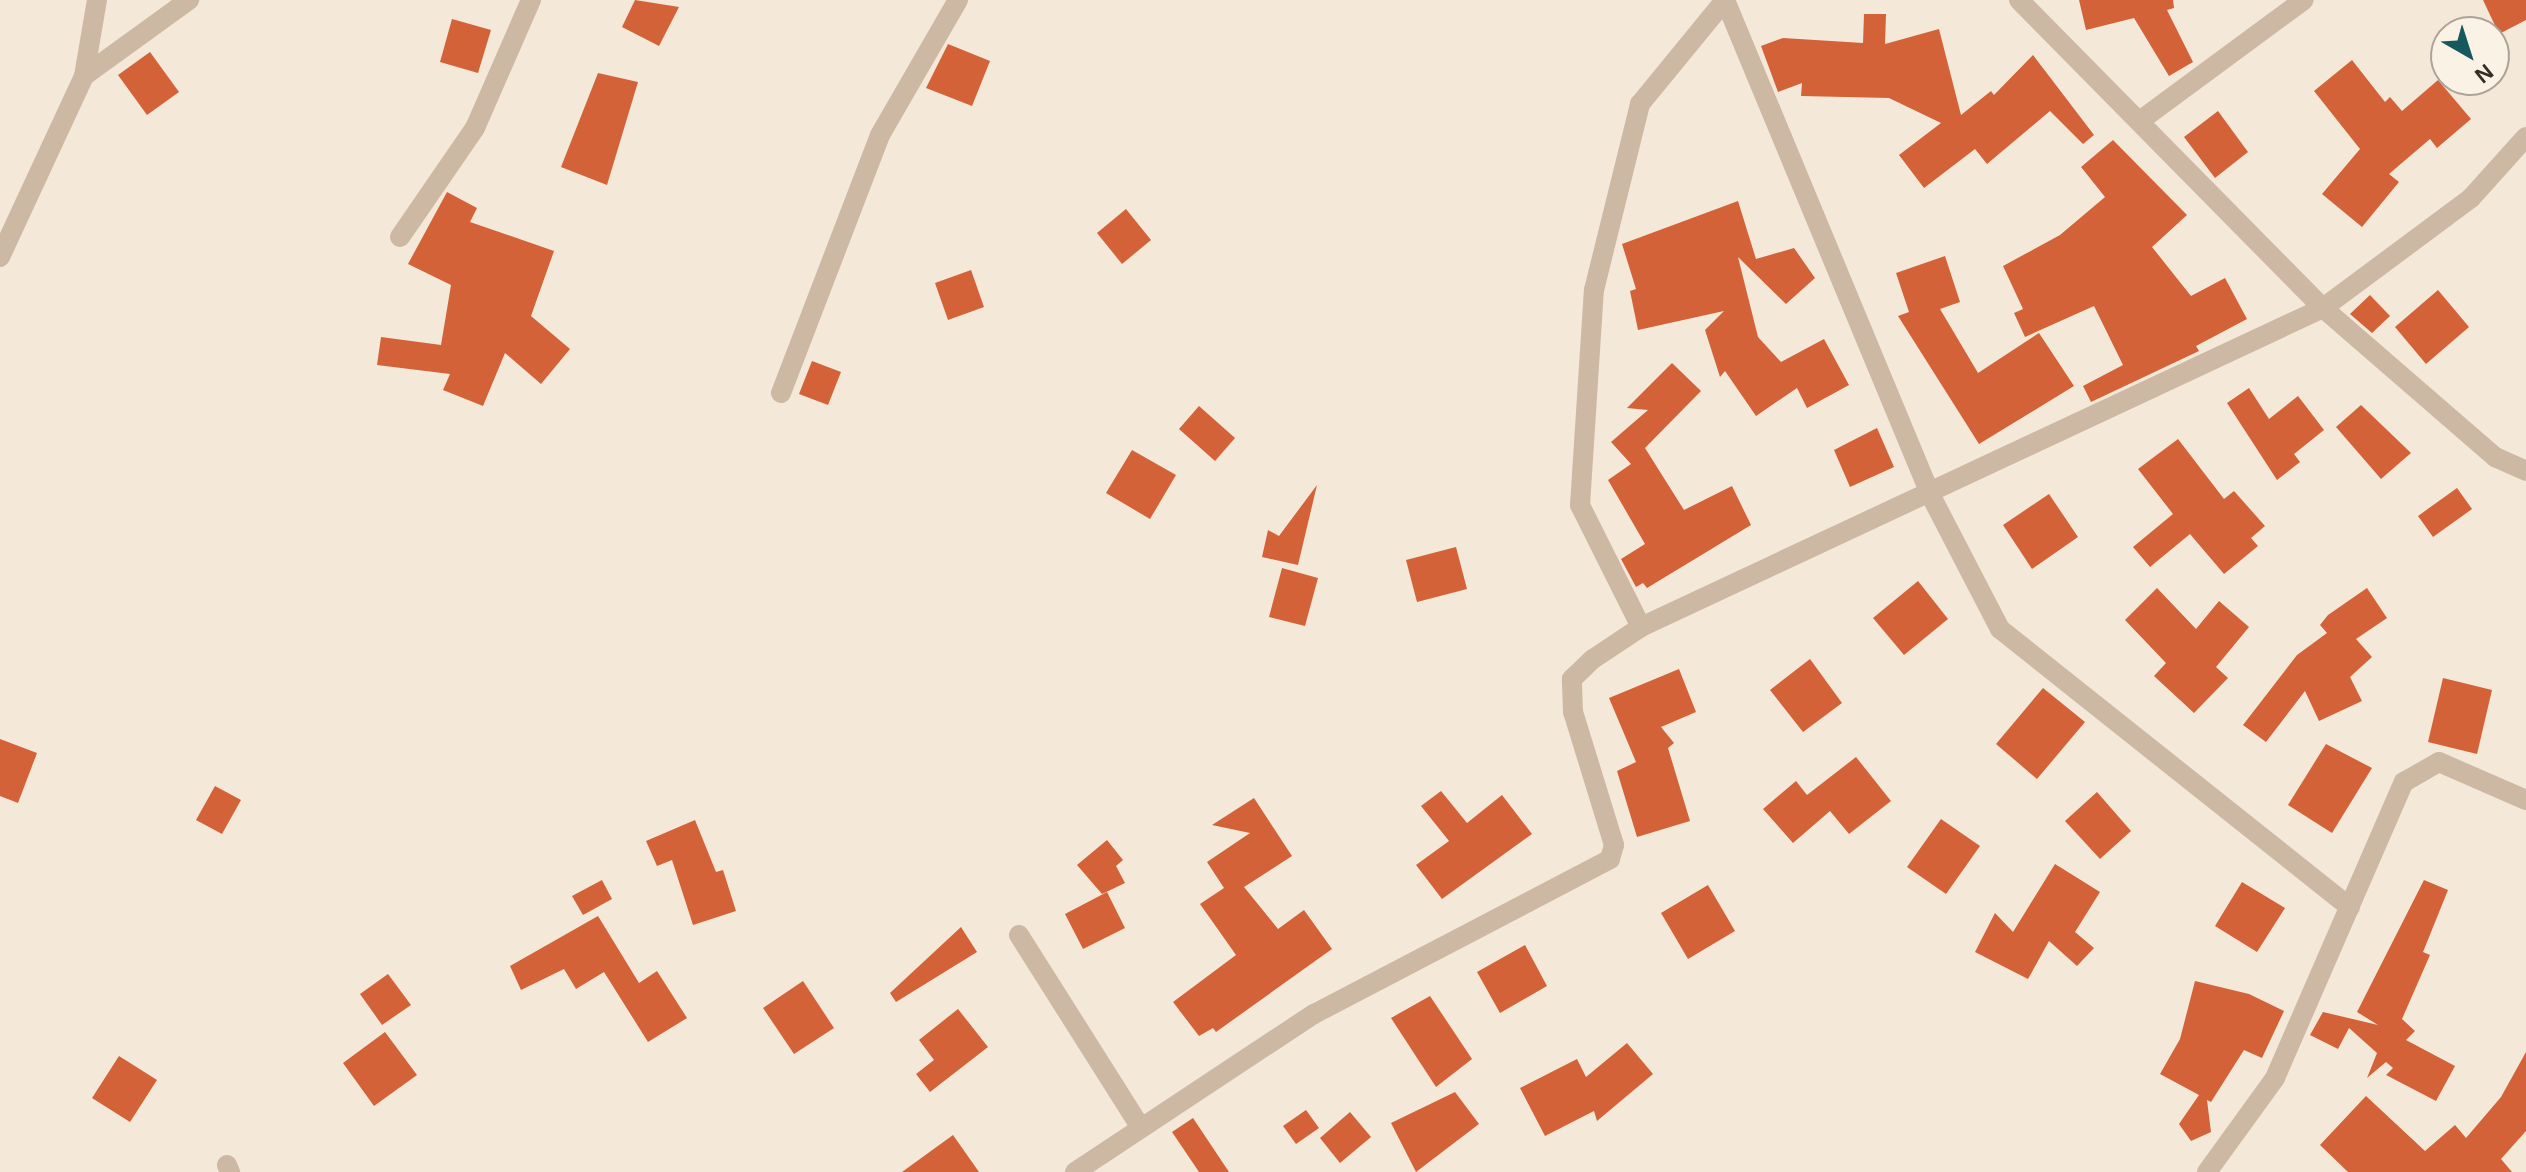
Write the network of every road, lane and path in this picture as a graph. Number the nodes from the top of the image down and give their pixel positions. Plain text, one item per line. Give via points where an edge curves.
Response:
1 (97, 0) edge
2 (189, 0) edge
3 (531, 0) edge
4 (958, 0) edge
5 (1725, 0) edge
6 (2019, 0) edge
7 (2304, 0) edge
8 (84, 76) junction
9 (2141, 120) junction
10 (2526, 137) edge
11 (400, 237) dead end
12 (0, 257) edge
13 (2323, 308) junction
14 (781, 393) dead end
15 (2526, 471) edge
16 (1931, 496) junction
17 (1641, 627) junction
18 (2526, 800) edge
19 (2350, 907) junction
20 (1019, 935) dead end
21 (1141, 1128) junction
22 (1075, 1172) edge
23 (2207, 1172) edge

1 - 8 street
2 - 8 street
3 - 11 street via 475,128
4 - 14 street via 880,135
5 - 16 street
5 - 17 street via 1640,104 1594,290 1580,505
6 - 9 street
7 - 9 street
8 - 12 street
9 - 13 street
10 - 13 street via 2471,198
13 - 15 street via 2495,457
13 - 16 street
16 - 17 street
16 - 19 street via 2000,629
17 - 21 street via 1572,679 1573,712 1614,845 1610,859 1314,1014
18 - 19 street via 2439,762 2404,782
19 - 23 street via 2275,1078
20 - 21 street
21 - 22 street

